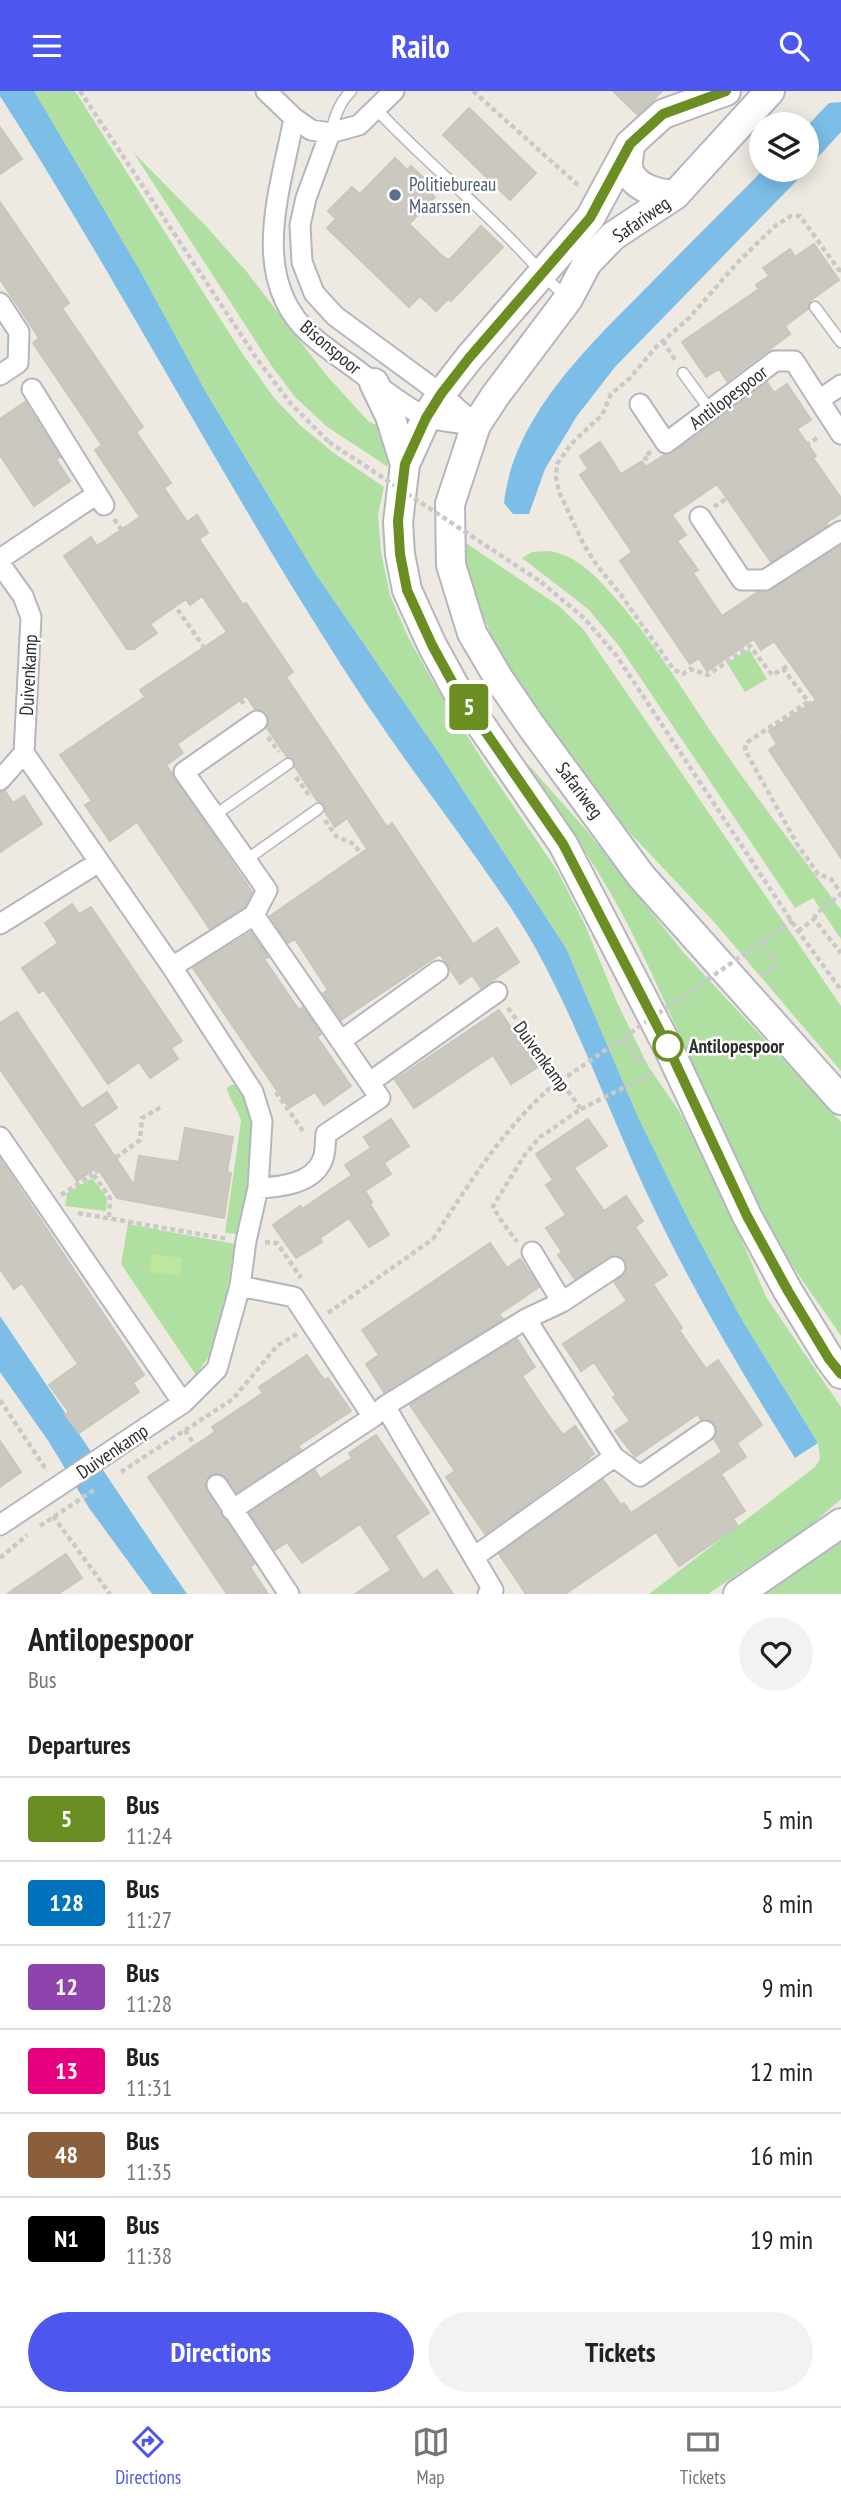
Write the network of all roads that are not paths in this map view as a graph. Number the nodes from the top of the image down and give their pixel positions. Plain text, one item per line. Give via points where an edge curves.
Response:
1 (266, 91) edge
2 (351, 91) edge
3 (394, 91) edge
4 (757, 91) edge
5 (769, 91) edge
6 (715, 93) edge
7 (376, 109) junction
8 (294, 118) junction
9 (734, 128) junction
10 (330, 133) junction
11 (630, 144) junction
12 (675, 195) junction
13 (542, 275) junction
14 (568, 299) junction
15 (0, 303) edge
16 (815, 307) dead end
17 (841, 342) edge
18 (683, 373) road end
19 (0, 375) edge
20 (374, 383) junction
21 (841, 385) edge
22 (32, 389) dead end
23 (818, 400) junction
24 (640, 404) dead end
25 (434, 406) junction
26 (710, 410) junction
27 (476, 425) junction
28 (838, 430) edge
29 (405, 464) junction
30 (699, 517) road end
31 (841, 531) edge
32 (0, 559) edge
33 (0, 565) edge
34 (257, 721) dead end
35 (24, 753) junction
36 (288, 764) dead end
37 (0, 780) edge
38 (318, 809) dead end
39 (215, 815) junction
40 (246, 860) junction
41 (99, 862) junction
42 (254, 915) junction
43 (0, 924) edge
44 (172, 967) junction
45 (438, 971) dead end
46 (497, 992) road end
47 (342, 1040) junction
48 (370, 1082) junction
49 (841, 1100) edge
50 (0, 1137) edge
51 (258, 1188) junction
52 (532, 1252) road end
53 (615, 1267) dead end
54 (240, 1286) junction
55 (562, 1302) junction
56 (526, 1318) junction
57 (841, 1374) edge
58 (183, 1403) junction
59 (379, 1412) junction
60 (705, 1431) dead end
61 (614, 1457) junction
62 (216, 1485) road end
63 (232, 1510) junction
64 (841, 1523) edge
65 (0, 1525) edge
66 (474, 1557) junction
67 (492, 1593) edge
68 (289, 1594) edge
69 (738, 1594) edge

1 - 8 street
2 - 10 lane via 335,114
3 - 7 street
4 - 9 lane
5 - 9 street, Safariweg
6 - 11 street, Safariweg via 663,114
7 - 10 street via 359,125
7 - 13 lane
8 - 10 street via 311,129
8 - 20 street, Bisonspoor via 272,232 275,273 289,308 309,334
9 - 12 street, Safariweg
10 - 25 street, Bisonspoor via 300,225 302,262 314,293 335,316
11 - 12 street via 628,168 637,182 656,193
11 - 13 street, Safariweg via 590,218
12 - 14 street, Safariweg via 613,236 587,263
13 - 14 lane
13 - 25 street, Safariweg via 469,358
14 - 27 street, Safariweg
15 - 19 street via 19,332 18,363
16 - 17 lane
18 - 26 lane
20 - 25 street, Bisonspoor
20 - 29 street
21 - 23 street
22 - 32 street via 101,499
23 - 26 street, Antilopespoor via 794,361 775,361
23 - 28 street, Antilopespoor
24 - 26 street, Antilopespoor via 666,443
25 - 27 street
25 - 27 street, Bisonspoor
25 - 29 street, Safariweg
27 - 49 street, Safariweg via 450,504 451,565 472,633 528,723 641,876
29 - 57 street, Safariweg via 398,521 400,554 407,590 432,645 456,689 563,844 663,1035 747,1216
30 - 31 street via 742,580 765,580
33 - 35 street, Duivenkamp via 23,596 31,617
34 - 39 street via 184,772
35 - 37 street
35 - 41 street, Duivenkamp
36 - 39 lane
38 - 40 lane
39 - 40 street
40 - 42 street via 267,890
41 - 43 street
41 - 44 street, Duivenkamp
42 - 44 street
42 - 47 street
44 - 51 street, Duivenkamp via 253,1092 262,1121
45 - 47 street
46 - 48 street
47 - 48 street
48 - 51 street via 380,1098 326,1133 322,1161 307,1178
50 - 58 street
51 - 54 street, Duivenkamp
52 - 55 street
53 - 55 street
54 - 58 street, Duivenkamp via 218,1369
54 - 59 street via 294,1297
55 - 56 street
56 - 59 street
56 - 61 street
58 - 65 street, Duivenkamp
59 - 63 street
59 - 66 street
60 - 61 street via 640,1476
61 - 66 street
62 - 63 street
63 - 68 street
64 - 69 street
66 - 67 street

